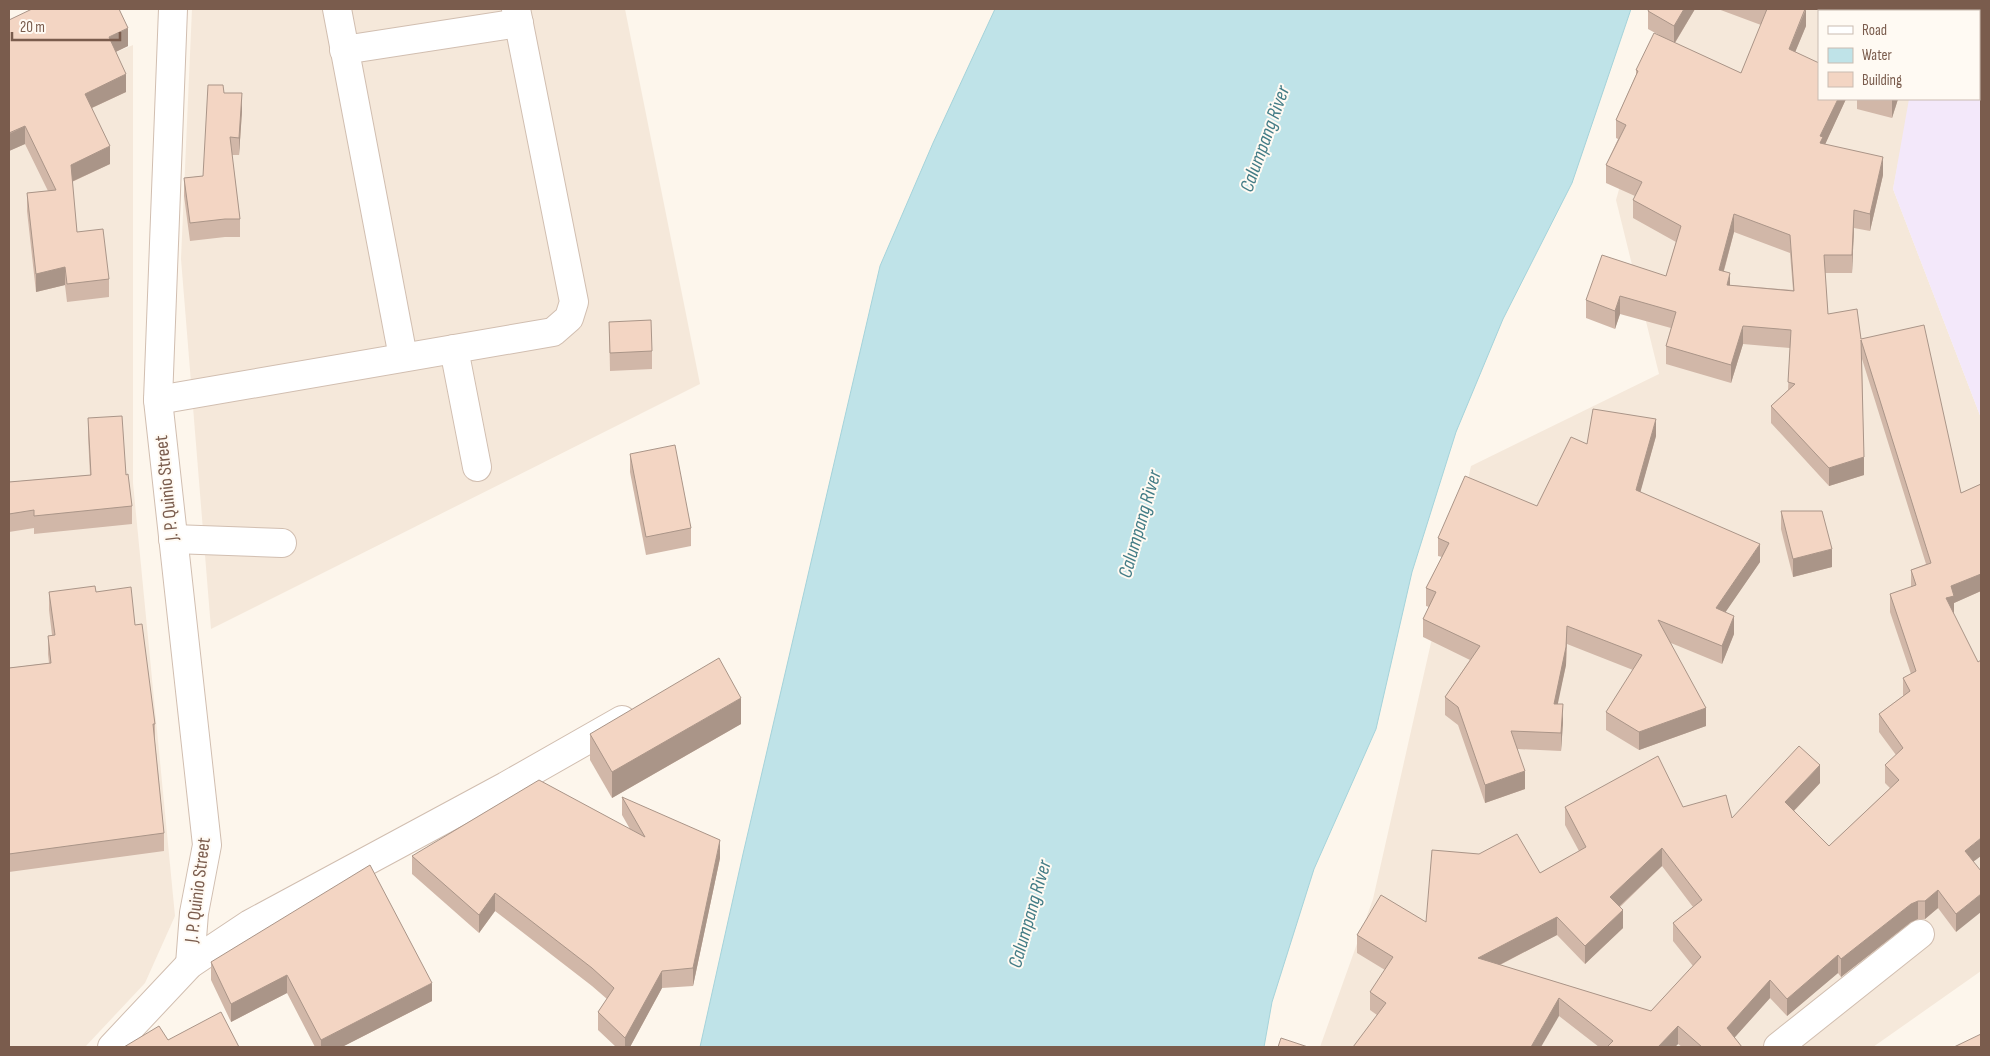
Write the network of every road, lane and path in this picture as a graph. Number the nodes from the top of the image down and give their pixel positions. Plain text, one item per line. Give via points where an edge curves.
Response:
1 (173, 9) edge
2 (337, 9) edge
3 (518, 16) edge
4 (344, 50) junction
5 (454, 349) junction
6 (403, 357) junction
7 (158, 400) junction
8 (477, 466) dead end
9 (173, 539) junction
10 (282, 542) dead end
11 (640, 710) edge
12 (1920, 934) dead end
13 (190, 964) junction
14 (112, 1047) edge
15 (1778, 1047) edge

1 - 7 street, J. P. Quinio Street
2 - 4 street
3 - 4 street
3 - 5 street via 574,302 569,318 553,332
4 - 6 street
5 - 6 street
5 - 8 street
6 - 7 street
7 - 9 street, J. P. Quinio Street
9 - 10 street
9 - 13 street, J. P. Quinio Street via 207,845 194,913
11 - 13 street via 250,924
12 - 15 street
13 - 14 street

